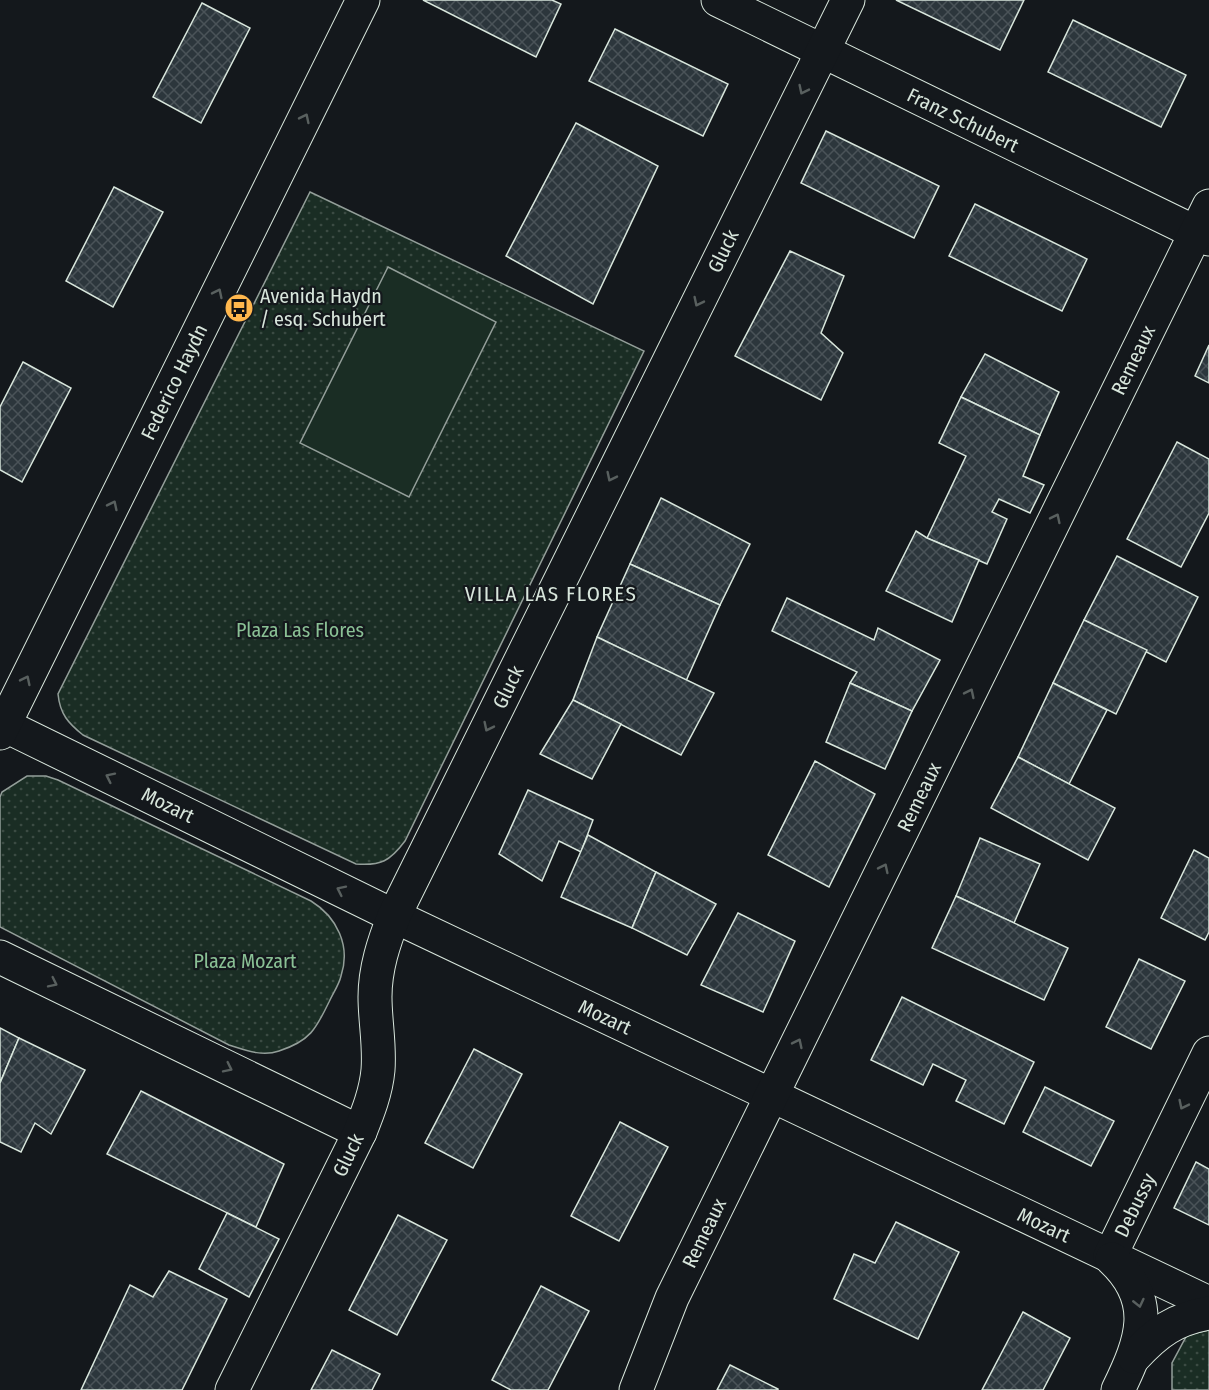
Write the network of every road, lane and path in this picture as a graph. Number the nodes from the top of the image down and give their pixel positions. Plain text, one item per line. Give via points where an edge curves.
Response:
1 (363, 0) edge
2 (718, 0) edge
3 (848, 0) edge
4 (822, 51) junction
5 (1205, 226) edge
6 (2, 729) edge
7 (394, 916) junction
8 (0, 957) edge
9 (1209, 1053) edge
10 (772, 1095) junction
11 (360, 1132) junction
12 (1110, 1256) junction
13 (1209, 1303) edge
14 (1209, 1313) edge
15 (1134, 1357) junction
16 (232, 1390) edge
17 (636, 1390) edge
18 (1118, 1390) edge

6 -> 1 street, Federico Haydn
2 - 4 street, Franz Schubert
3 - 4 street, Gluck
4 - 5 street, Franz Schubert
4 -> 7 street, Gluck
10 -> 5 street, Remeaux
7 -> 6 street, Mozart
7 - 10 street, Mozart
7 - 11 street, Gluck via 377,971 378,1072 372,1103
8 -> 11 street
9 -> 12 street, Debussy
10 - 12 street, Mozart
10 - 17 street, Remeaux via 672,1298
11 - 16 street, Gluck
12 - 13 street, Mozart
12 -> 15 street, Debussy via 1135,1288 1141,1307 1142,1324
14 - 15 street via 1173,1323 1151,1338
15 - 18 street, Debussy

